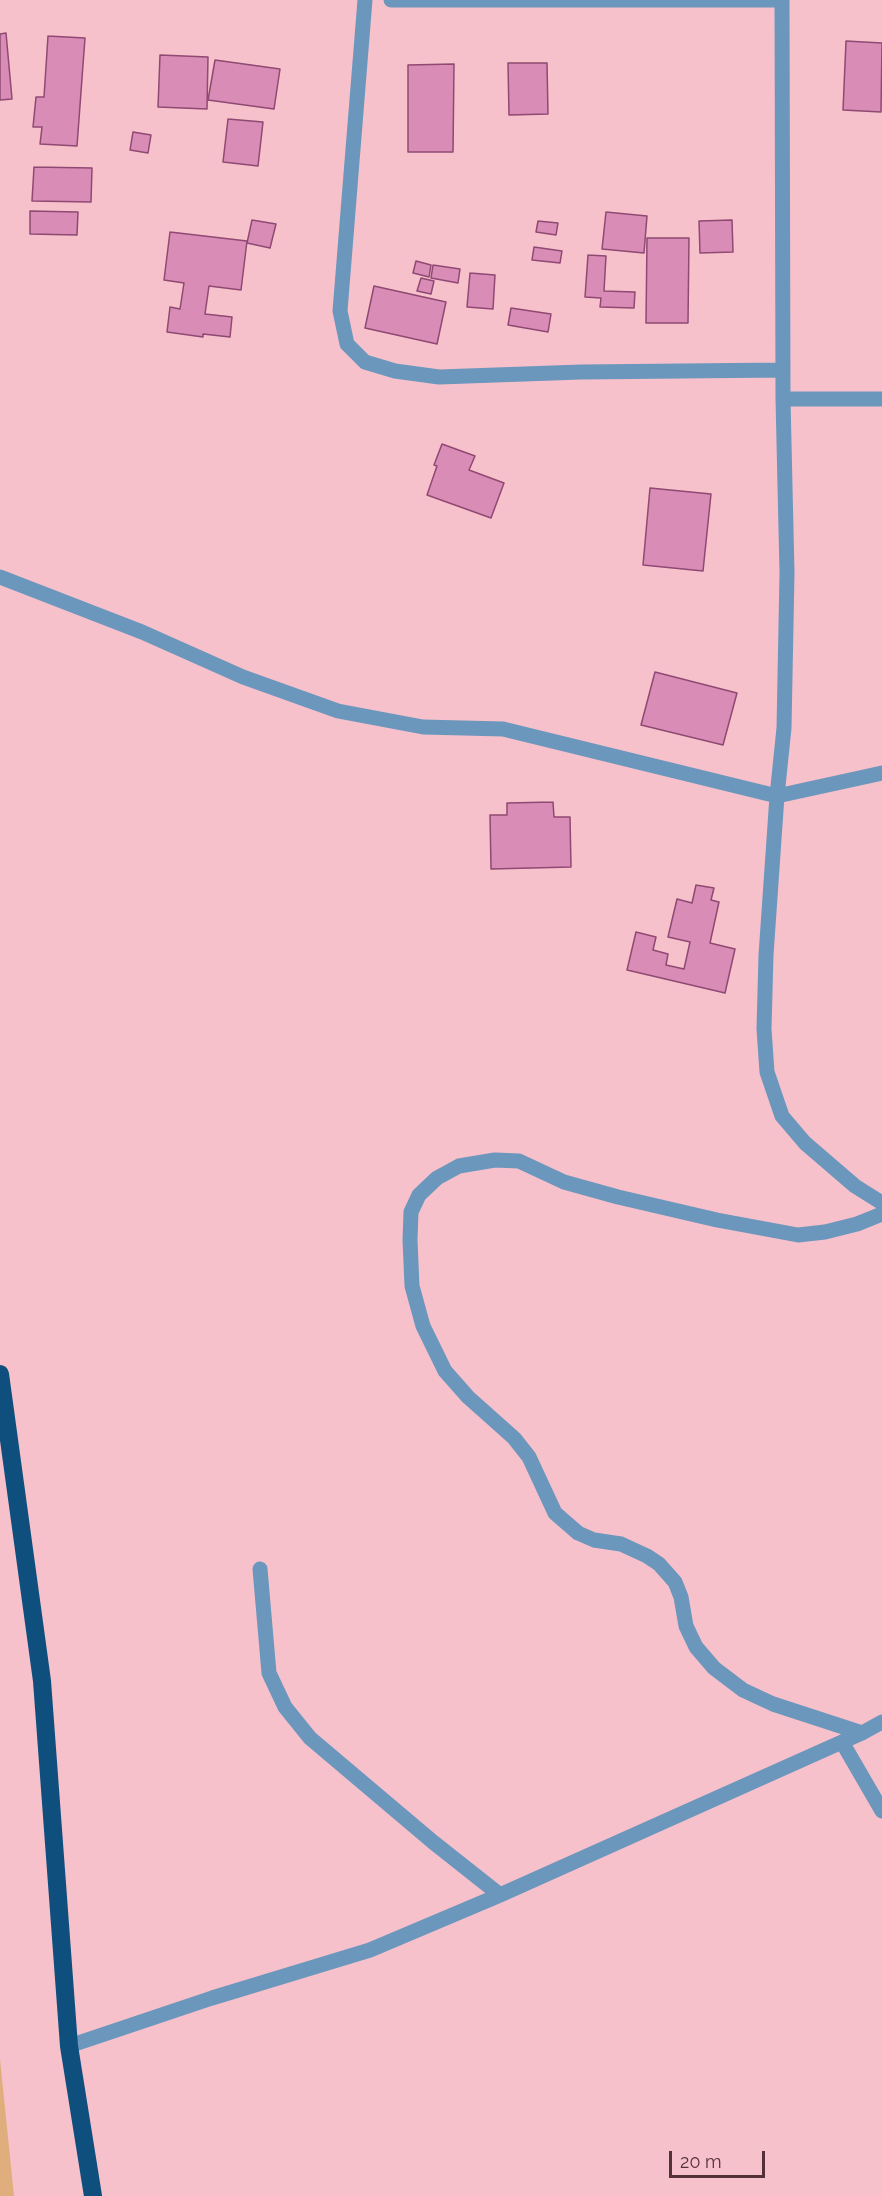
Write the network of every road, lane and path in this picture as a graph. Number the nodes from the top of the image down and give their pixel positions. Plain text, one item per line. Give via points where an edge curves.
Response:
1 (365, 0) edge
2 (391, 0) edge
3 (783, 370) junction
4 (783, 399) junction
5 (882, 399) edge
6 (0, 577) edge
7 (882, 773) edge
8 (777, 796) junction
9 (882, 1203) edge
10 (882, 1214) edge
11 (0, 1374) edge
12 (260, 1569) dead end
13 (882, 1722) edge
14 (862, 1733) junction
15 (842, 1742) junction
16 (882, 1811) edge
17 (501, 1895) junction
18 (69, 2046) junction
19 (93, 2196) edge

1 - 3 street via 340,311 346,344 365,362 439,377
2 - 3 street via 782,0
3 - 4 street
4 - 5 street
4 - 8 street via 787,585 784,728
6 - 8 street via 243,677 338,711 423,727 503,729
7 - 8 street
8 - 9 street via 766,955 767,1072 782,1116 805,1143 855,1186
10 - 14 street via 857,1224 798,1235 618,1197 564,1182 519,1161 495,1160 459,1166 437,1178 420,1195 411,1212 412,1286 423,1326 445,1371 529,1457 555,1513 578,1533 621,1544 660,1564 675,1582 686,1626 696,1647 714,1668 743,1690
11 - 18 highway via 42,1681
12 - 17 street via 269,1673 285,1707 310,1738
13 - 14 street
14 - 15 street
15 - 16 street
15 - 17 street
17 - 18 street via 370,1950
18 - 19 highway

